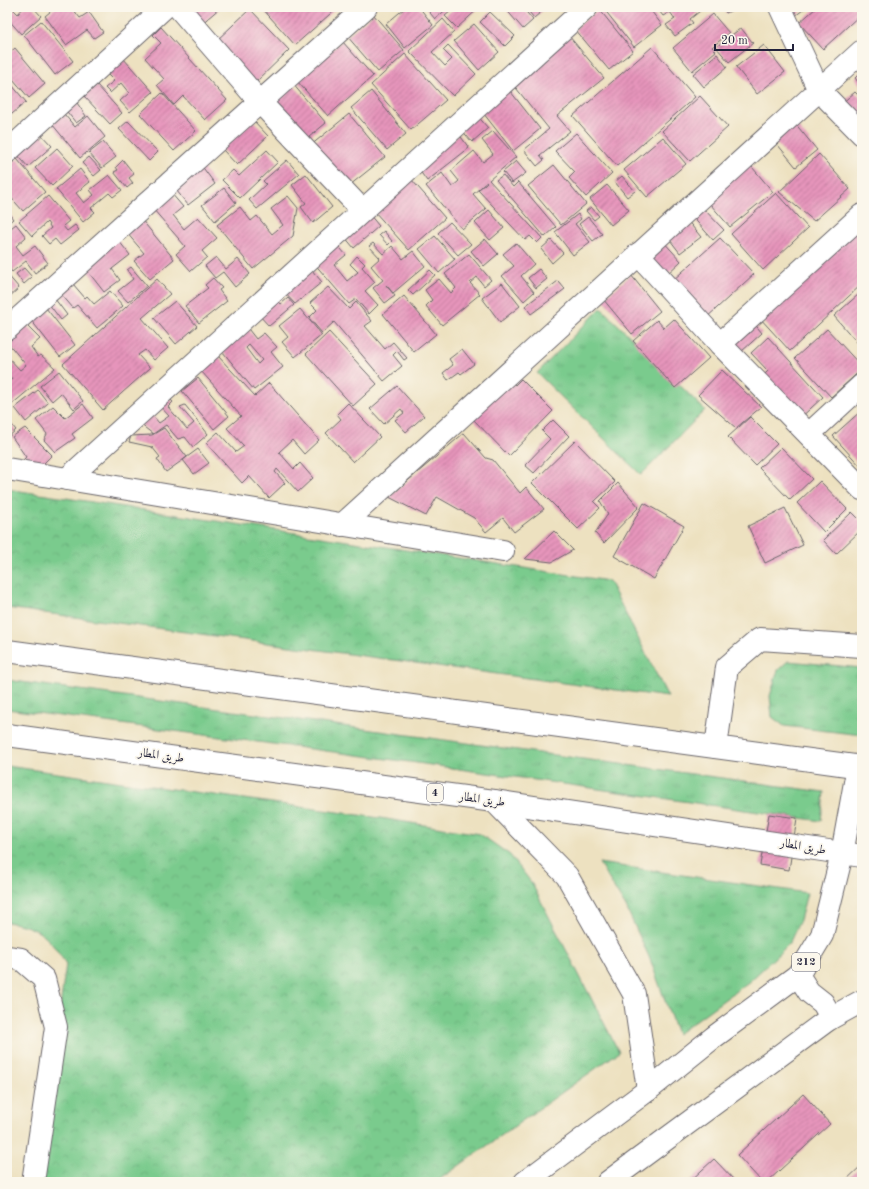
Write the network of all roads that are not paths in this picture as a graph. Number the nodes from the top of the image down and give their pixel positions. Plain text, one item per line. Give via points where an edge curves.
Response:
1 (165, 7) edge
2 (178, 7) edge
3 (366, 7) edge
4 (587, 7) edge
5 (780, 7) edge
6 (862, 51) edge
7 (819, 90) junction
8 (260, 102) junction
9 (862, 134) edge
10 (7, 152) edge
11 (362, 210) junction
12 (862, 215) edge
13 (638, 254) junction
14 (7, 329) edge
15 (720, 344) junction
16 (862, 385) edge
17 (809, 434) junction
18 (7, 469) edge
19 (67, 479) junction
20 (862, 489) edge
21 (342, 525) junction
22 (503, 551) dead end
23 (862, 646) edge
24 (7, 651) edge
25 (7, 735) edge
26 (716, 747) junction
27 (860, 766) edge
28 (494, 801) junction
29 (852, 855) edge
30 (7, 957) edge
31 (798, 975) junction
32 (862, 1001) edge
33 (829, 1019) junction
34 (648, 1090) junction
35 (611, 1181) edge
36 (33, 1182) edge
37 (525, 1182) edge

1 - 10 main road
2 - 8 main road
3 - 8 main road
4 - 11 main road
5 - 7 main road
6 - 7 main road
7 - 9 main road
7 - 13 main road
8 - 11 main road
8 - 14 main road
11 - 19 main road
12 - 15 main road
13 - 15 main road
13 - 21 main road
15 - 17 main road
16 - 17 main road
17 - 20 main road
18 - 19 main road
19 - 21 main road
21 - 22 main road
23 - 26 main road via 760,639 727,667
24 - 26 main road
25 - 28 main road, طريق المطار / 4
26 - 27 main road
27 - 29 main road, 212
28 - 29 main road, طريق المطار / 4
28 - 34 main road via 567,876 634,994
29 - 31 main road, 212 via 822,935
30 - 36 main road via 21,959 44,979 56,1027
31 - 33 main road via 809,992 823,1003
31 - 34 main road, 212
32 - 33 main road
33 - 35 main road
34 - 37 main road, 212

